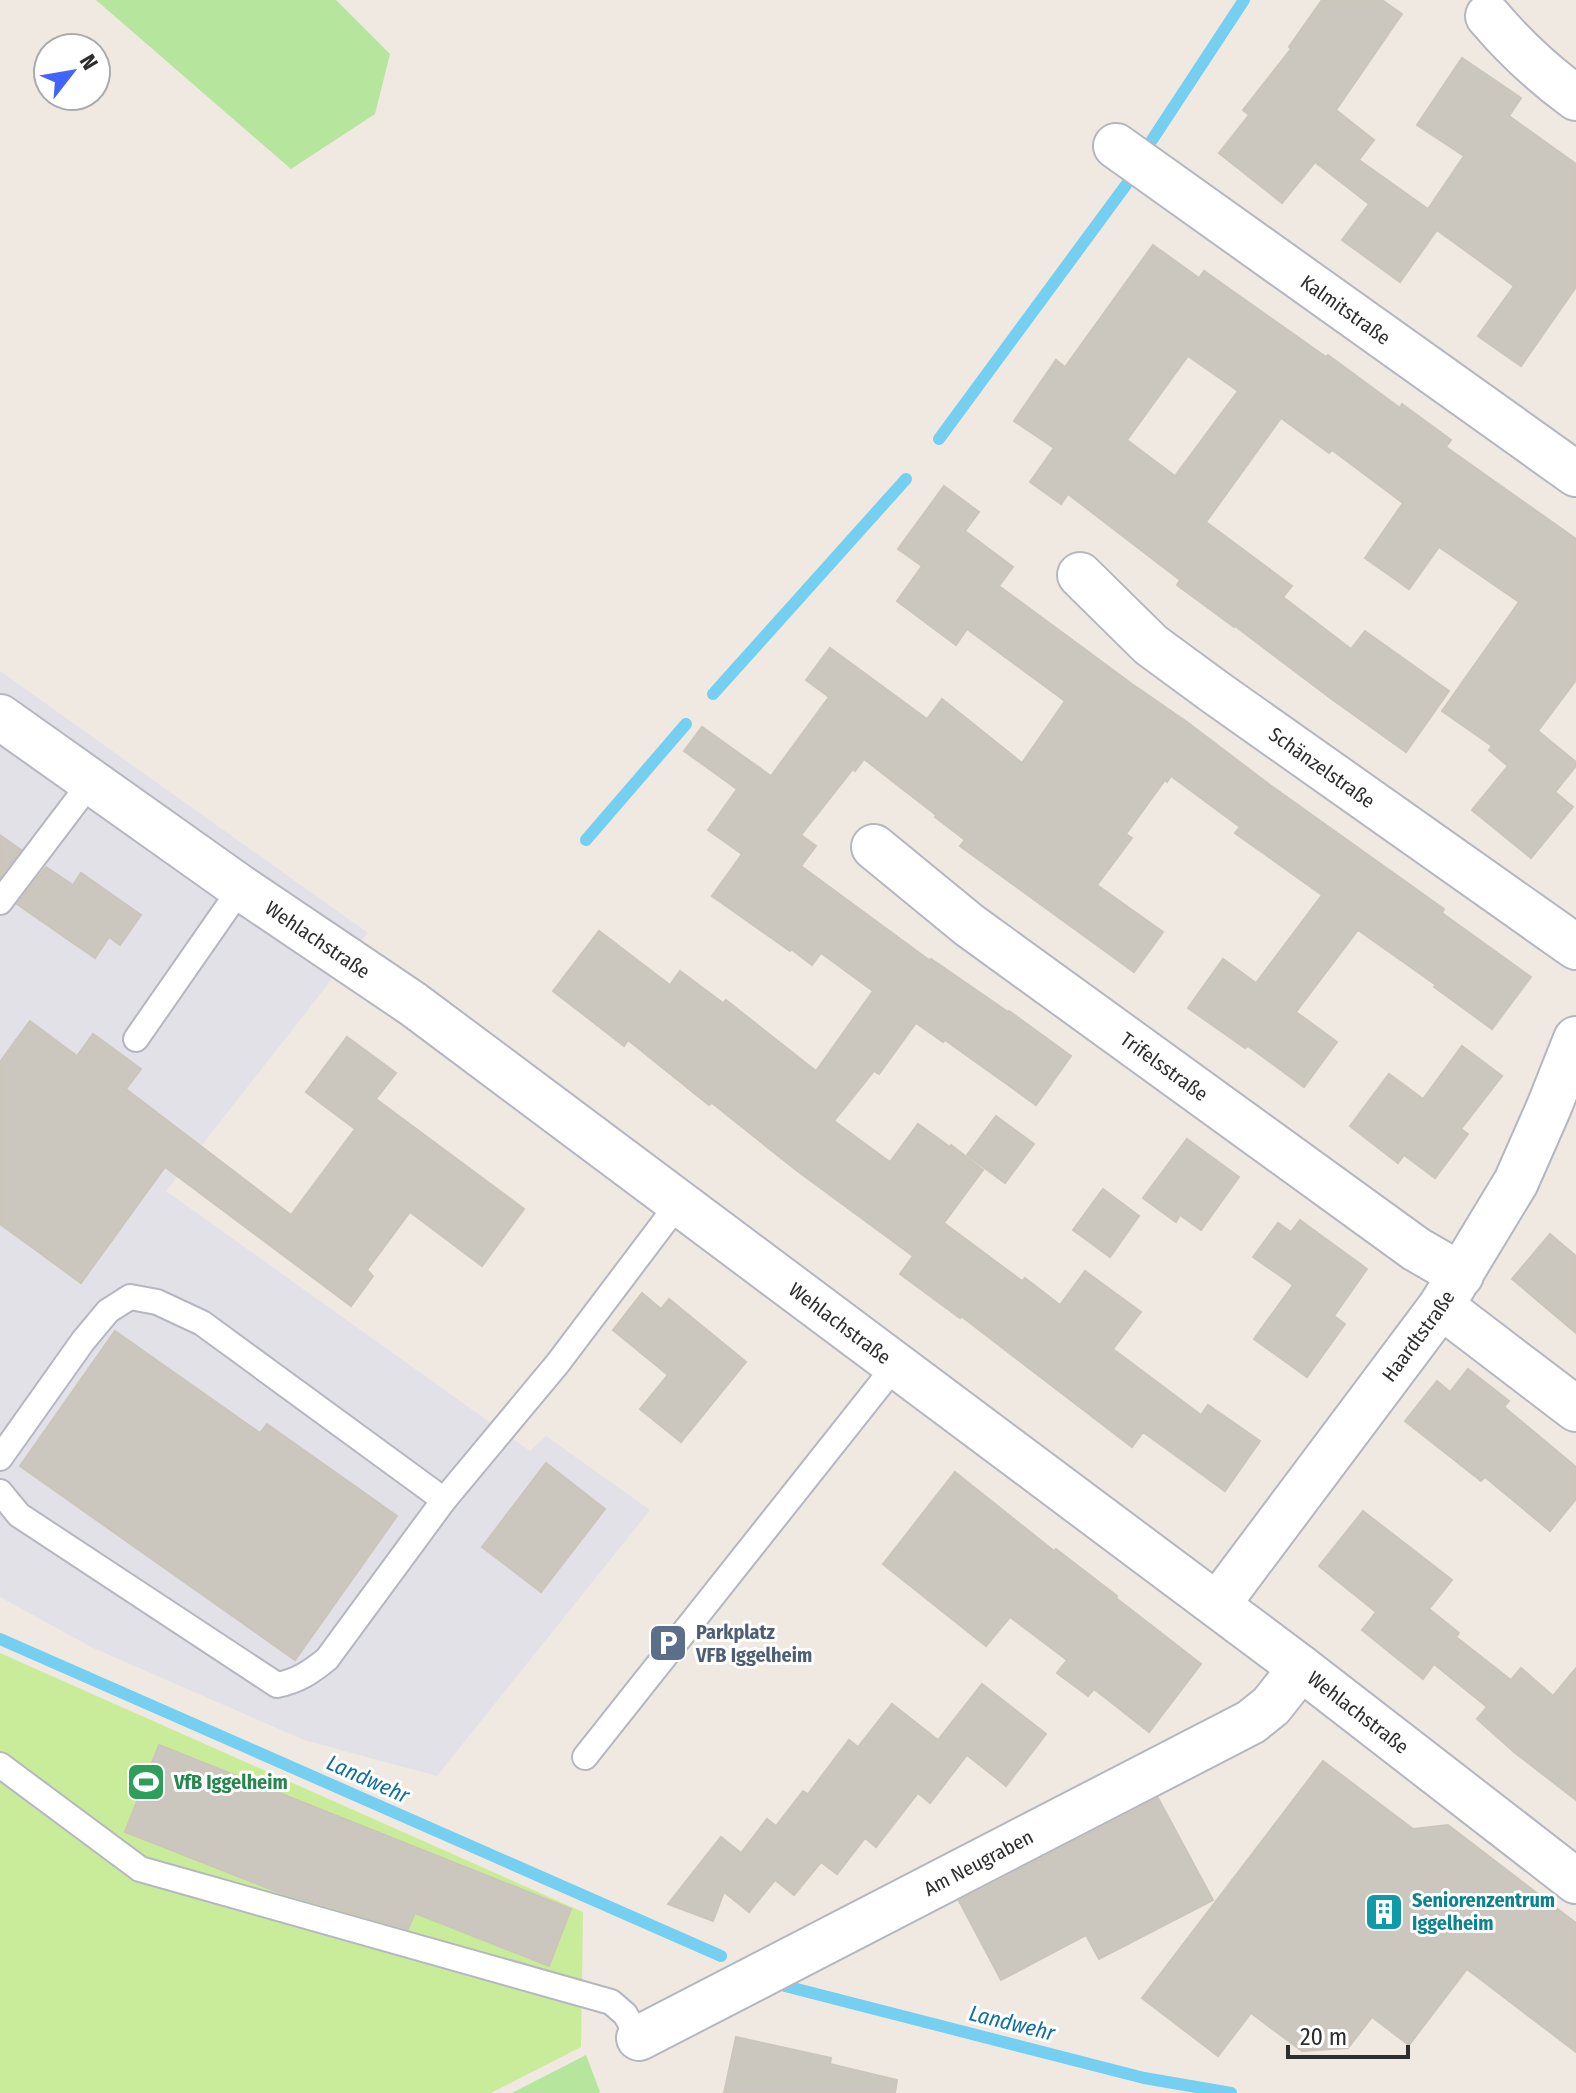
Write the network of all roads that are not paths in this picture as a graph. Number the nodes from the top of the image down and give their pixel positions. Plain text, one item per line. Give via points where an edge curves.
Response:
1 (1488, 16) dead end
2 (1576, 98) edge
3 (1116, 146) dead end
4 (1576, 474) edge
5 (1080, 575) dead end
6 (0, 717) edge
7 (91, 782) junction
8 (874, 847) dead end
9 (241, 888) junction
10 (0, 902) edge
11 (1576, 947) edge
12 (136, 1039) dead end
13 (1576, 1039) edge
14 (678, 1204) junction
15 (1451, 1291) junction
16 (895, 1366) junction
17 (1576, 1409) edge
18 (0, 1458) edge
19 (0, 1492) edge
20 (444, 1500) junction
21 (1217, 1605) junction
22 (1301, 1668) junction
23 (585, 1757) dead end
24 (0, 1765) edge
25 (1576, 1881) edge
26 (639, 2038) joint

1 - 2 street via 1514,47
3 - 4 street, Kalmitstraße
5 - 11 street, Schänzelstraße via 1151,645
6 - 7 street, Wehlachstraße
7 - 9 street, Wehlachstraße
7 - 10 lane
8 - 15 street, Trifelsstraße via 969,925 1404,1240
9 - 12 lane
9 - 14 street, Wehlachstraße via 413,1004
13 - 15 street, Haardtstraße via 1516,1182
14 - 16 street, Wehlachstraße
14 - 20 lane via 558,1363
15 - 17 street, Trifelsstraße
15 - 21 street, Haardtstraße
16 - 21 street, Wehlachstraße
16 - 23 lane
18 - 20 lane via 91,1331 130,1297 157,1302 202,1323
19 - 20 lane via 19,1515 277,1685 295,1682 327,1659
21 - 22 street, Wehlachstraße
22 - 25 street, Wehlachstraße
22 - 26 street, Am Neugraben via 1251,1722
24 - 26 lane via 140,1869 611,2002

